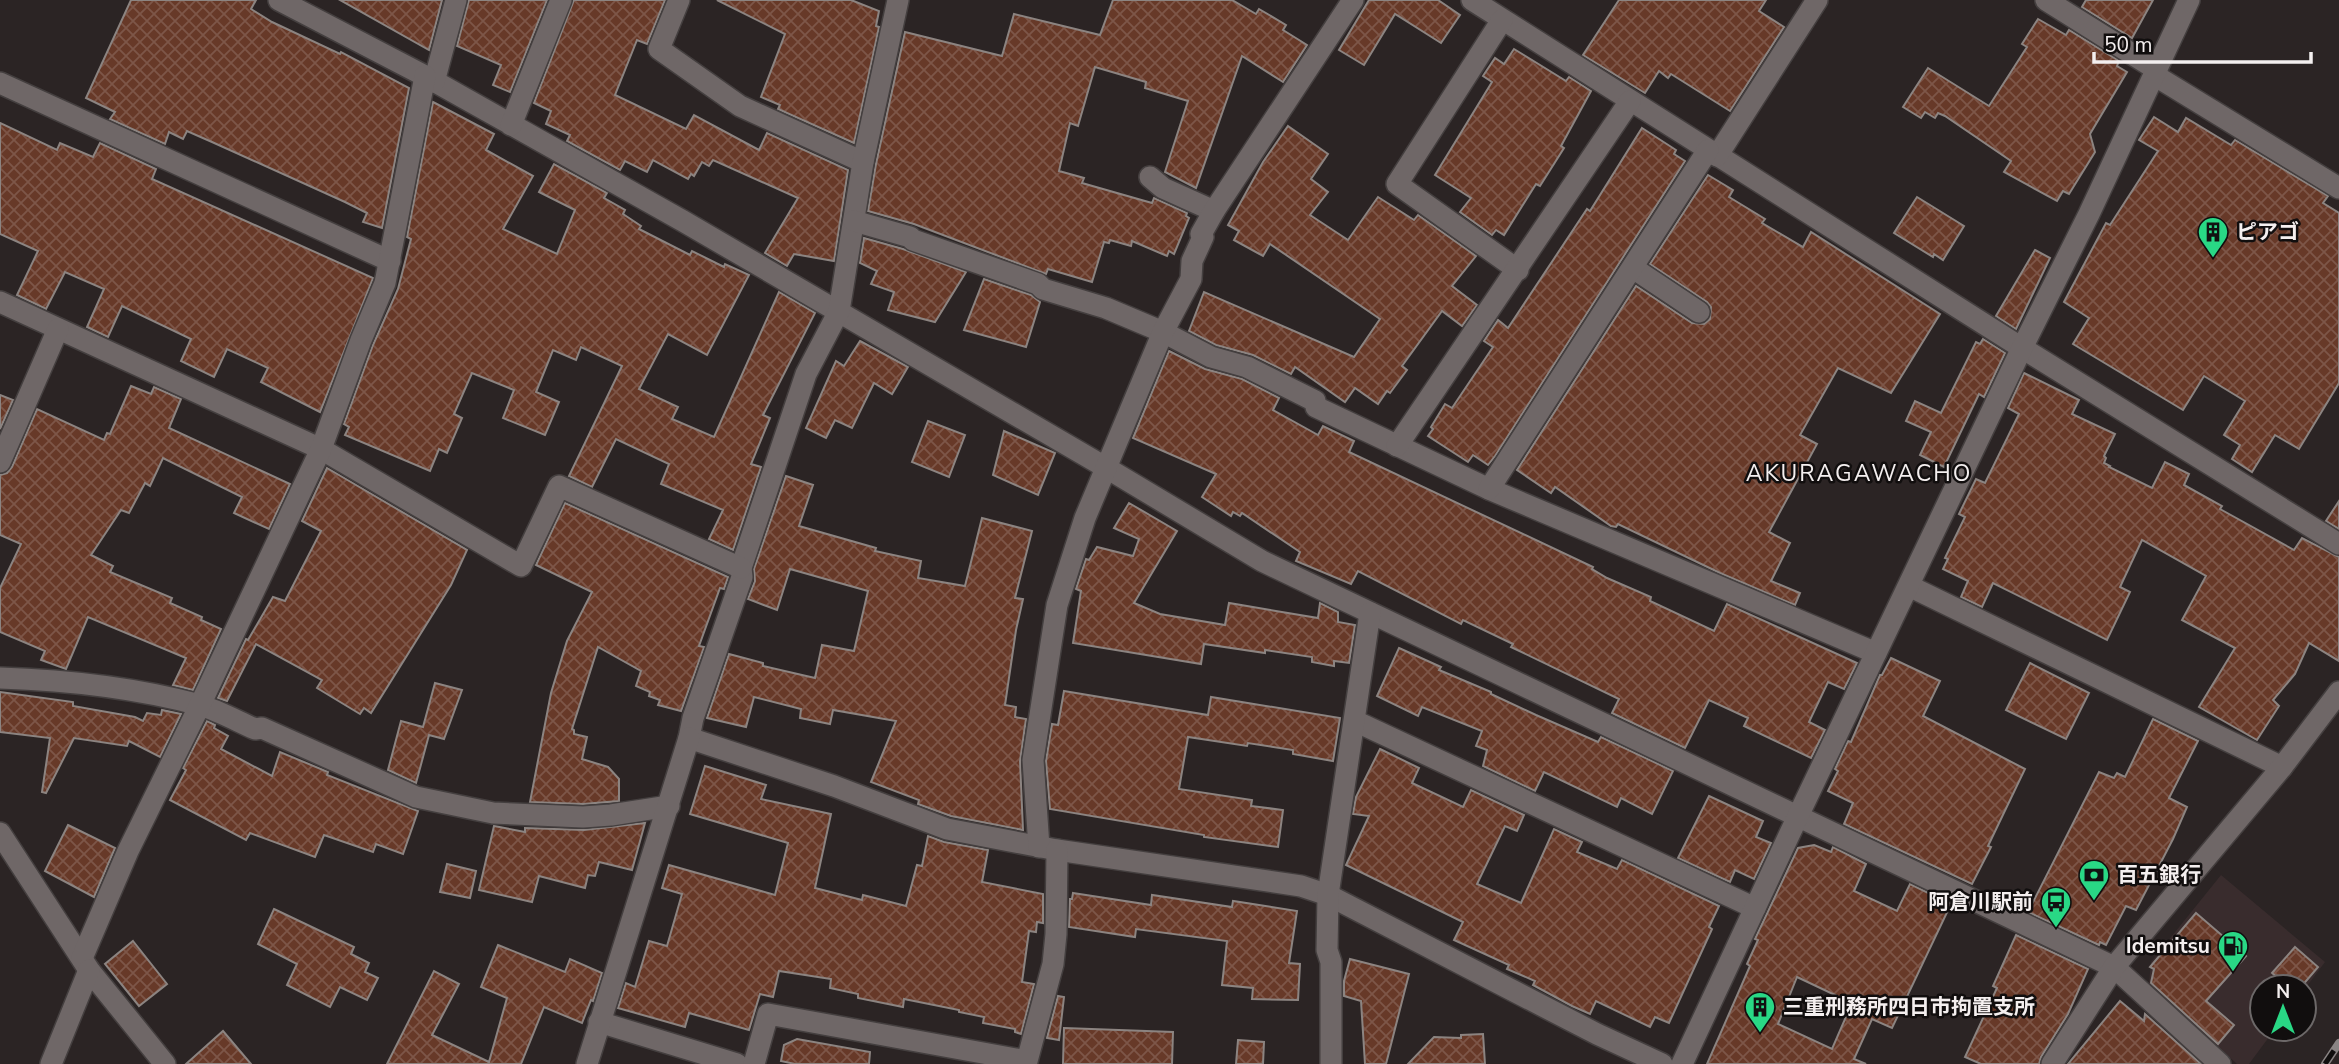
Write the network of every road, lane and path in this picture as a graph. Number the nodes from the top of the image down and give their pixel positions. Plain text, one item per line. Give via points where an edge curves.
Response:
1 (279, 0) edge
2 (456, 0) edge
3 (561, 0) edge
4 (679, 0) edge
5 (898, 0) edge
6 (1353, 0) edge
7 (1472, 0) edge
8 (2046, 0) edge
9 (2189, 0) edge
10 (1813, 2) edge
11 (1502, 20) junction
12 (2155, 72) junction
13 (429, 79) junction
14 (0, 83) edge
15 (1630, 101) junction
16 (511, 125) junction
17 (1713, 153) junction
18 (863, 162) junction
19 (1150, 177) dead end
20 (2339, 188) edge
21 (1214, 211) junction
22 (854, 221) junction
23 (390, 261) junction
24 (1633, 268) junction
25 (1518, 270) junction
26 (0, 302) edge
27 (839, 311) junction
28 (1699, 312) dead end
29 (58, 329) junction
30 (1163, 332) junction
31 (2022, 348) junction
32 (1397, 446) junction
33 (321, 449) junction
34 (0, 462) edge
35 (1105, 467) junction
36 (1489, 489) junction
37 (2339, 544) edge
38 (741, 568) junction
39 (1909, 586) junction
40 (1370, 613) junction
41 (1876, 653) junction
42 (0, 678) edge
43 (2339, 692) edge
44 (200, 705) junction
45 (1355, 721) junction
46 (689, 738) junction
47 (2282, 767) junction
48 (668, 806) junction
49 (1798, 816) junction
50 (0, 833) edge
51 (1048, 848) junction
52 (1328, 895) junction
53 (1755, 908) junction
54 (86, 964) junction
55 (2114, 967) junction
56 (600, 1022) junction
57 (51, 1064) edge
58 (165, 1064) edge
59 (587, 1064) edge
60 (737, 1064) edge
61 (754, 1064) edge
62 (1331, 1064) edge
63 (1662, 1064) edge
64 (1682, 1064) edge
65 (2052, 1064) edge
66 (2220, 1064) edge

1 - 13 street
2 - 13 street
3 - 16 street
4 - 18 street via 659,49 740,106
5 - 18 street
6 - 21 street
7 - 11 street
8 - 12 street
9 - 12 street
10 - 17 street
11 - 15 street
11 - 25 street via 1397,184
12 - 20 street
12 - 31 street
13 - 16 street
13 - 23 street
14 - 23 street
15 - 17 street
15 - 25 street
16 - 27 street
17 - 24 street
17 - 31 street
18 - 22 street
19 - 21 street via 1163,188
21 - 30 street via 1201,234 1191,279
22 - 27 street
22 - 30 street via 910,237
23 - 33 street
24 - 28 street
24 - 36 street
25 - 32 street
26 - 29 street
27 - 35 street
27 - 38 street via 806,374
29 - 33 street
29 - 34 street
30 - 32 street via 1211,357 1247,367
30 - 35 street
31 - 37 street
31 - 39 street
32 - 36 street
33 - 38 street via 521,566 559,486
33 - 44 street
35 - 40 street via 1262,561
35 - 51 street via 1057,605 1033,760
36 - 41 street
38 - 46 street via 742,577
39 - 41 street
39 - 47 street
40 - 45 street
40 - 49 street
41 - 49 street
42 - 44 street via 104,687
43 - 47 street
44 - 48 street via 416,797 493,813 583,817
44 - 54 street via 128,851
45 - 52 street
45 - 53 street
46 - 48 street
46 - 51 street via 947,830
47 - 55 street
48 - 56 street
49 - 53 street
49 - 55 street
50 - 54 street
51 - 52 street via 1301,886
51 - 61 street via 1056,934 1053,964 1027,1061 768,1014
52 - 62 street
52 - 63 street
53 - 64 street
54 - 57 street
54 - 58 street
55 - 65 street
55 - 66 street
56 - 59 street
56 - 60 street

